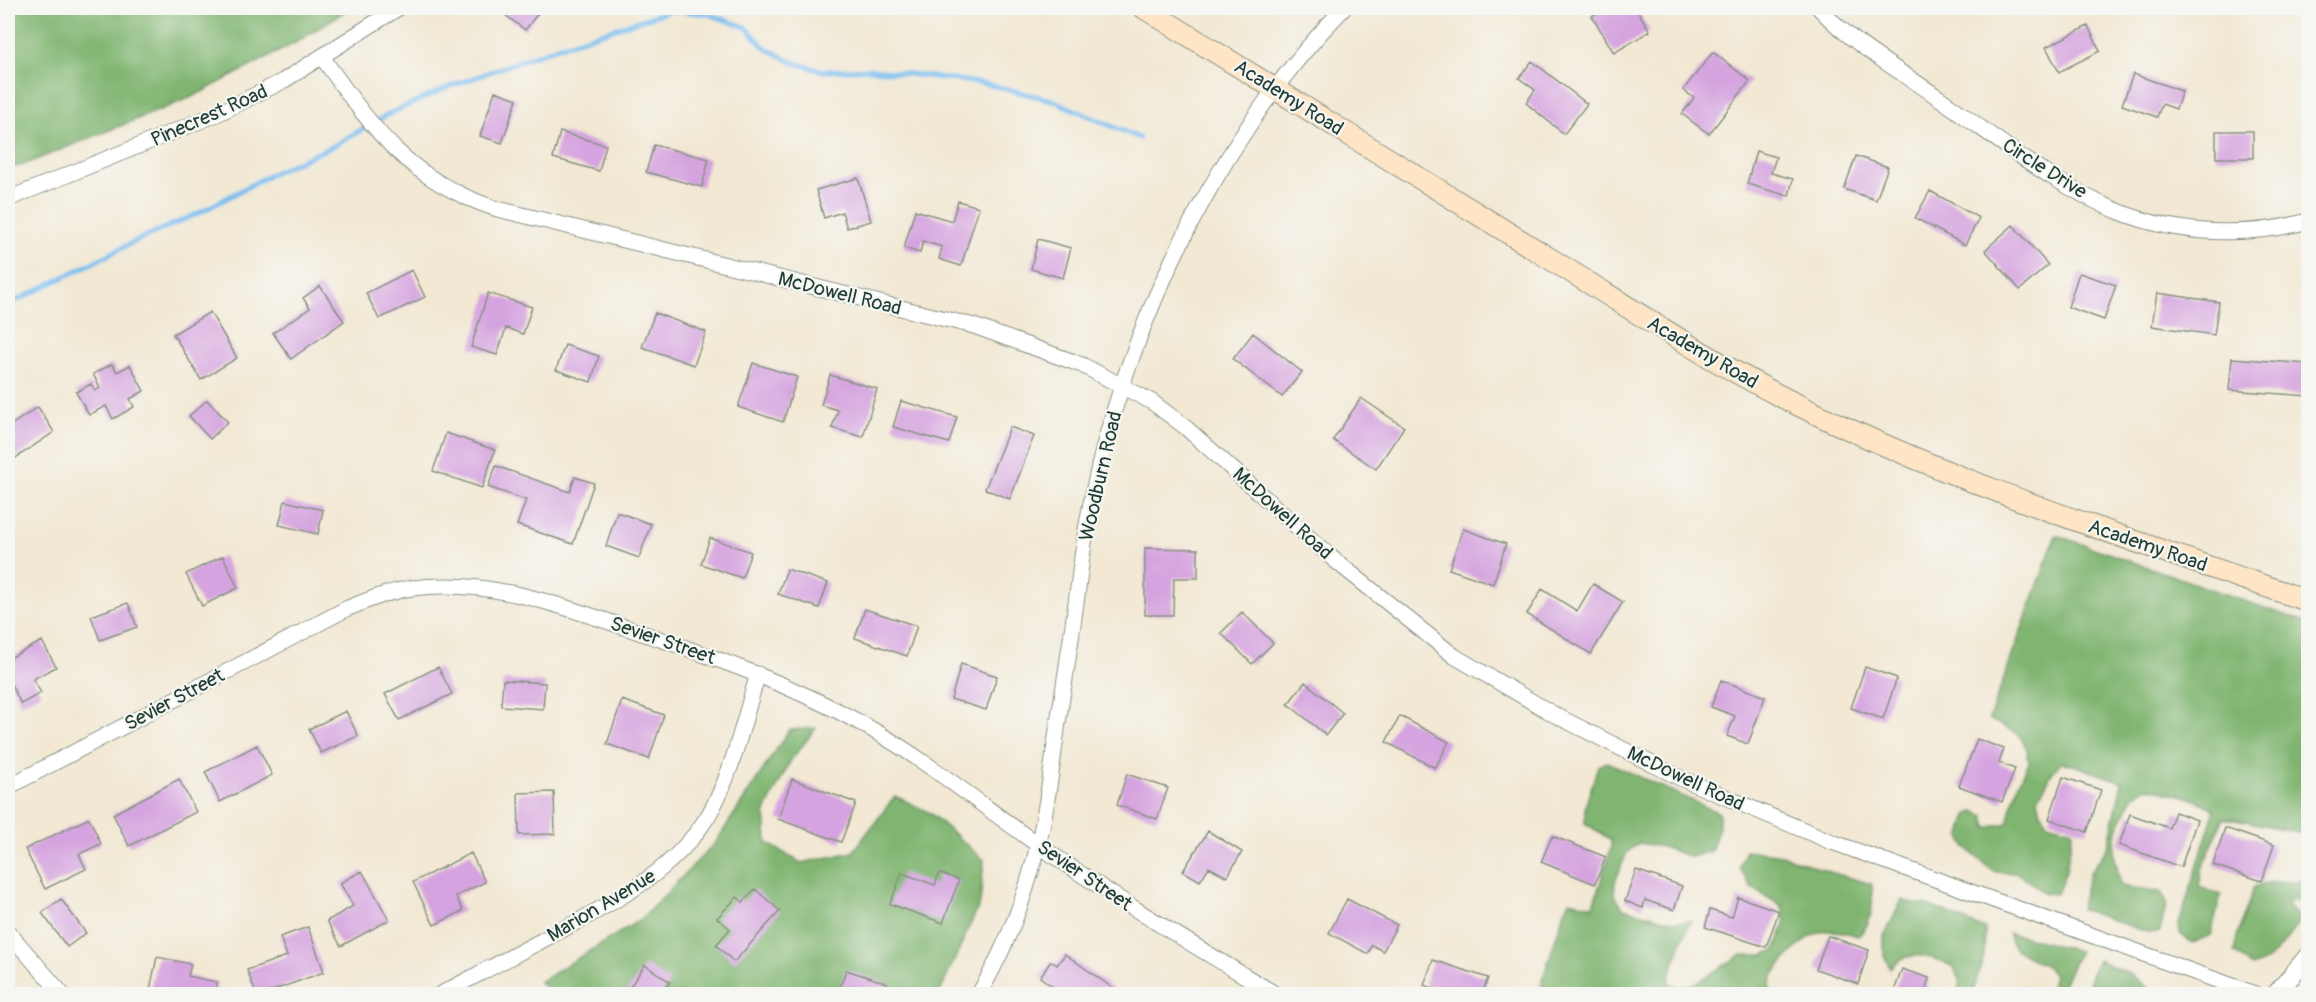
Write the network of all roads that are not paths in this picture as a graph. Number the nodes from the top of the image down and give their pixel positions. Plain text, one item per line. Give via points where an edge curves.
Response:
1 (398, 8) edge
2 (1144, 8) edge
3 (1344, 8) edge
4 (1819, 8) edge
5 (322, 57) junction
6 (1274, 87) junction
7 (8, 199) edge
8 (2308, 221) edge
9 (1123, 386) junction
10 (2308, 601) edge
11 (758, 675) junction
12 (8, 787) edge
13 (1038, 845) junction
14 (8, 932) edge
15 (2308, 956) edge
16 (62, 994) edge
17 (441, 994) edge
18 (979, 994) edge
19 (1275, 994) edge
20 (2254, 994) edge
21 (2276, 994) edge

1 - 5 street, Pinecrest Road
2 - 6 main road, Academy Road
3 - 6 street, Woodburn Road
4 - 8 street, Circle Drive via 1856,40 2057,180 2117,210 2182,228 2244,232
5 - 7 street, Pinecrest Road via 217,114
5 - 9 street, McDowell Road via 361,111 405,159 429,178 470,200 974,326 1082,366
6 - 9 street, Woodburn Road via 1235,146 1168,268
6 - 10 main road, Academy Road via 1465,208 1780,396 1977,485
9 - 13 street, Woodburn Road via 1101,457 1088,521
9 - 20 street, McDowell Road via 1184,426 1332,558 1454,656 1555,716 1680,778 1832,842
11 - 12 street, Sevier Street via 592,616 500,590 471,586 411,588 348,608
11 - 13 street, Sevier Street via 808,696 911,753
11 - 17 street, Marion Avenue via 723,788 708,816 678,855 607,906
13 - 18 street, Woodburn Road via 1012,926
13 - 19 street, Sevier Street via 1142,914
14 - 16 street
15 - 21 street

